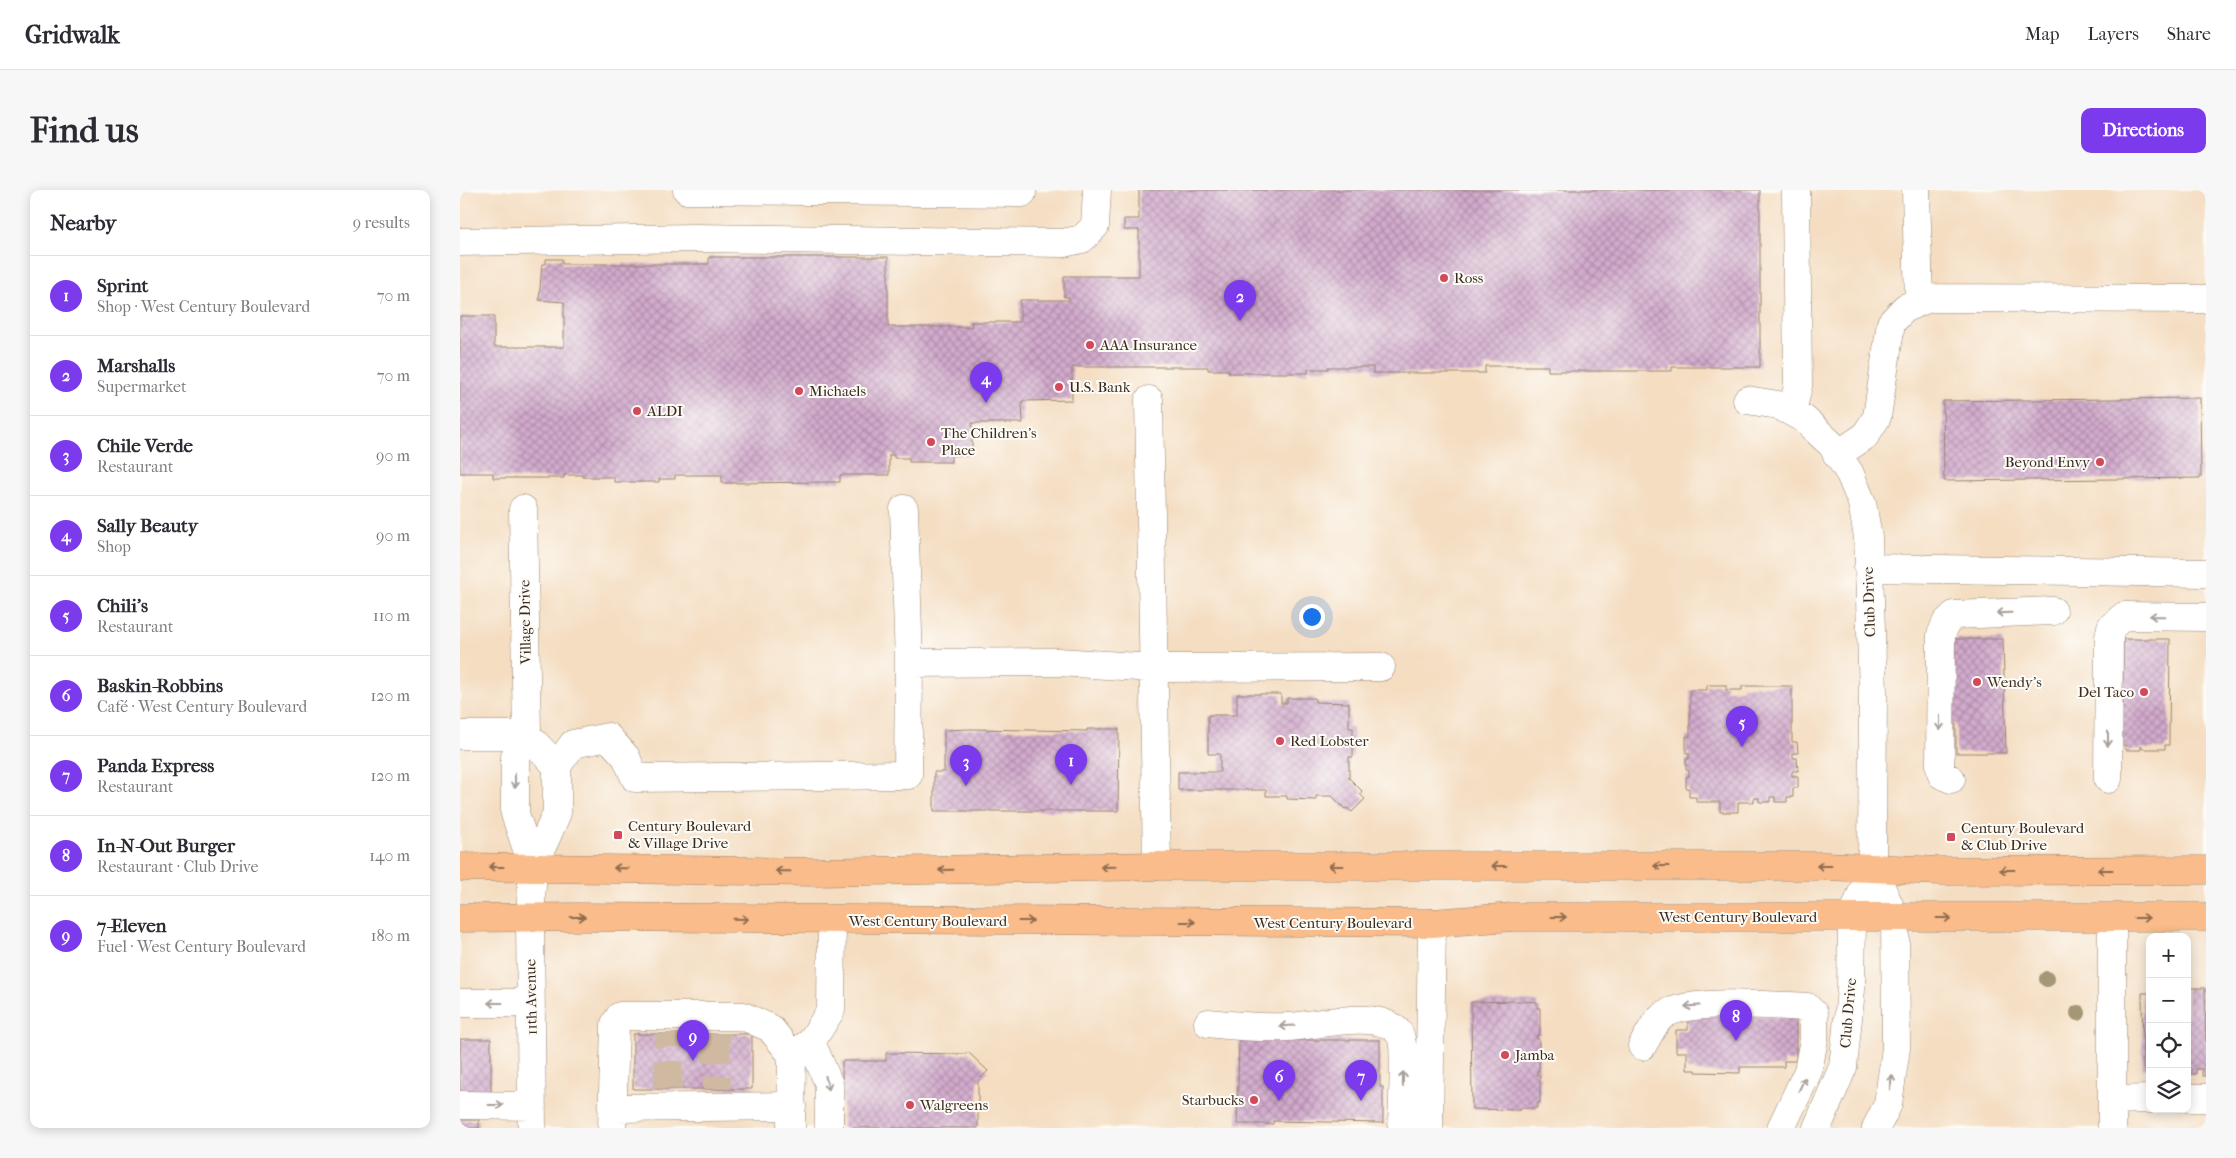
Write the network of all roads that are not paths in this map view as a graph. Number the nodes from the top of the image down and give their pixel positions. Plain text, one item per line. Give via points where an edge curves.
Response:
1 (687, 190) edge
2 (1022, 190) edge
3 (1097, 190) edge
4 (1796, 190) edge
5 (1916, 190) edge
6 (460, 242) edge
7 (2206, 299) edge
8 (1918, 302) junction
9 (1150, 400) dead end
10 (1747, 400) dead end
11 (1792, 412) junction
12 (1837, 455) junction
13 (523, 509) dead end
14 (904, 509) dead end
15 (1868, 568) junction
16 (2206, 573) edge
17 (2053, 611) dead end
18 (2206, 617) edge
19 (909, 663) junction
20 (1381, 667) dead end
21 (1155, 668) junction
22 (460, 736) edge
23 (527, 736) junction
24 (557, 766) junction
25 (1950, 779) dead end
26 (2108, 779) dead end
27 (1157, 866) junction
28 (460, 867) edge
29 (533, 867) junction
30 (1872, 867) junction
31 (2206, 870) edge
32 (2206, 917) edge
33 (460, 918) edge
34 (530, 918) junction
35 (1852, 918) junction
36 (1895, 918) junction
37 (2112, 918) junction
38 (832, 920) junction
39 (1432, 923) junction
40 (460, 1003) edge
41 (530, 1003) junction
42 (1208, 1023) dead end
43 (1642, 1046) dead end
44 (802, 1048) junction
45 (2191, 1098) edge
46 (2206, 1098) edge
47 (2146, 1099) edge
48 (2112, 1100) junction
49 (460, 1105) edge
50 (532, 1117) edge
51 (792, 1117) edge
52 (612, 1118) edge
53 (829, 1128) edge
54 (1402, 1128) edge
55 (1429, 1128) edge
56 (1781, 1128) edge
57 (1817, 1128) edge
58 (1876, 1128) edge
59 (2112, 1128) edge

1 - 2 street via 1022,193
3 - 6 street via 1095,226 1082,239 1063,243 694,238
4 - 11 street via 1798,386
5 - 8 street
7 - 8 street via 1929,298
8 - 12 street via 1905,308 1891,323 1877,417 1864,436
9 - 21 street
10 - 11 street, Club Drive via 1778,405
11 - 12 street, Club Drive via 1832,445
12 - 15 street, Club Drive via 1850,474 1862,503 1868,537
13 - 23 street, Village Drive
14 - 19 street
15 - 16 street
15 - 30 street, Club Drive via 1873,694
17 -> 25 street via 1954,615 1946,623 1941,636 1940,767 1942,775
18 -> 26 street via 2124,616 2111,627
19 - 21 street via 1058,662
19 - 24 street via 908,775 635,778 626,757 608,737 573,744
20 - 21 street
21 - 27 street
22 - 23 street
23 - 24 street
23 -> 29 street via 516,756 515,814
24 - 29 street via 557,813
27 -> 29 main road via 817,872
30 -> 27 main road
29 -> 28 main road
29 - 34 street, 11th Avenue
31 -> 30 main road via 1940,871
30 - 35 street, Club Drive
30 - 36 street, Club Drive
37 -> 32 main road, West Century Boulevard
33 - 34 main road, West Century Boulevard
34 -> 38 main road, West Century Boulevard
34 - 41 street, 11th Avenue
35 - 36 main road, West Century Boulevard
39 -> 35 main road, West Century Boulevard via 1513,917
35 - 57 street, Club Drive via 1851,990 1842,1067
36 -> 37 main road, West Century Boulevard
58 -> 36 street, Club Drive via 1888,1104 1896,1048
37 - 48 street
38 -> 39 main road, West Century Boulevard
38 - 44 street via 831,1010
39 - 55 street
41 -> 40 street
41 - 50 street, 11th Avenue
54 -> 42 street via 1403,1049 1401,1034 1394,1028 1361,1020 1290,1027
56 -> 43 street via 1808,1071 1814,1039 1814,1014 1807,1007 1679,1007 1661,1017
44 - 51 street
44 - 52 street via 743,1016 716,1025 669,1025 620,1016 615,1024
44 -> 53 street via 829,1084
45 - 46 street
47 - 48 street
48 - 59 street
49 -> 50 street
51 - 52 street via 717,1098 668,1098

